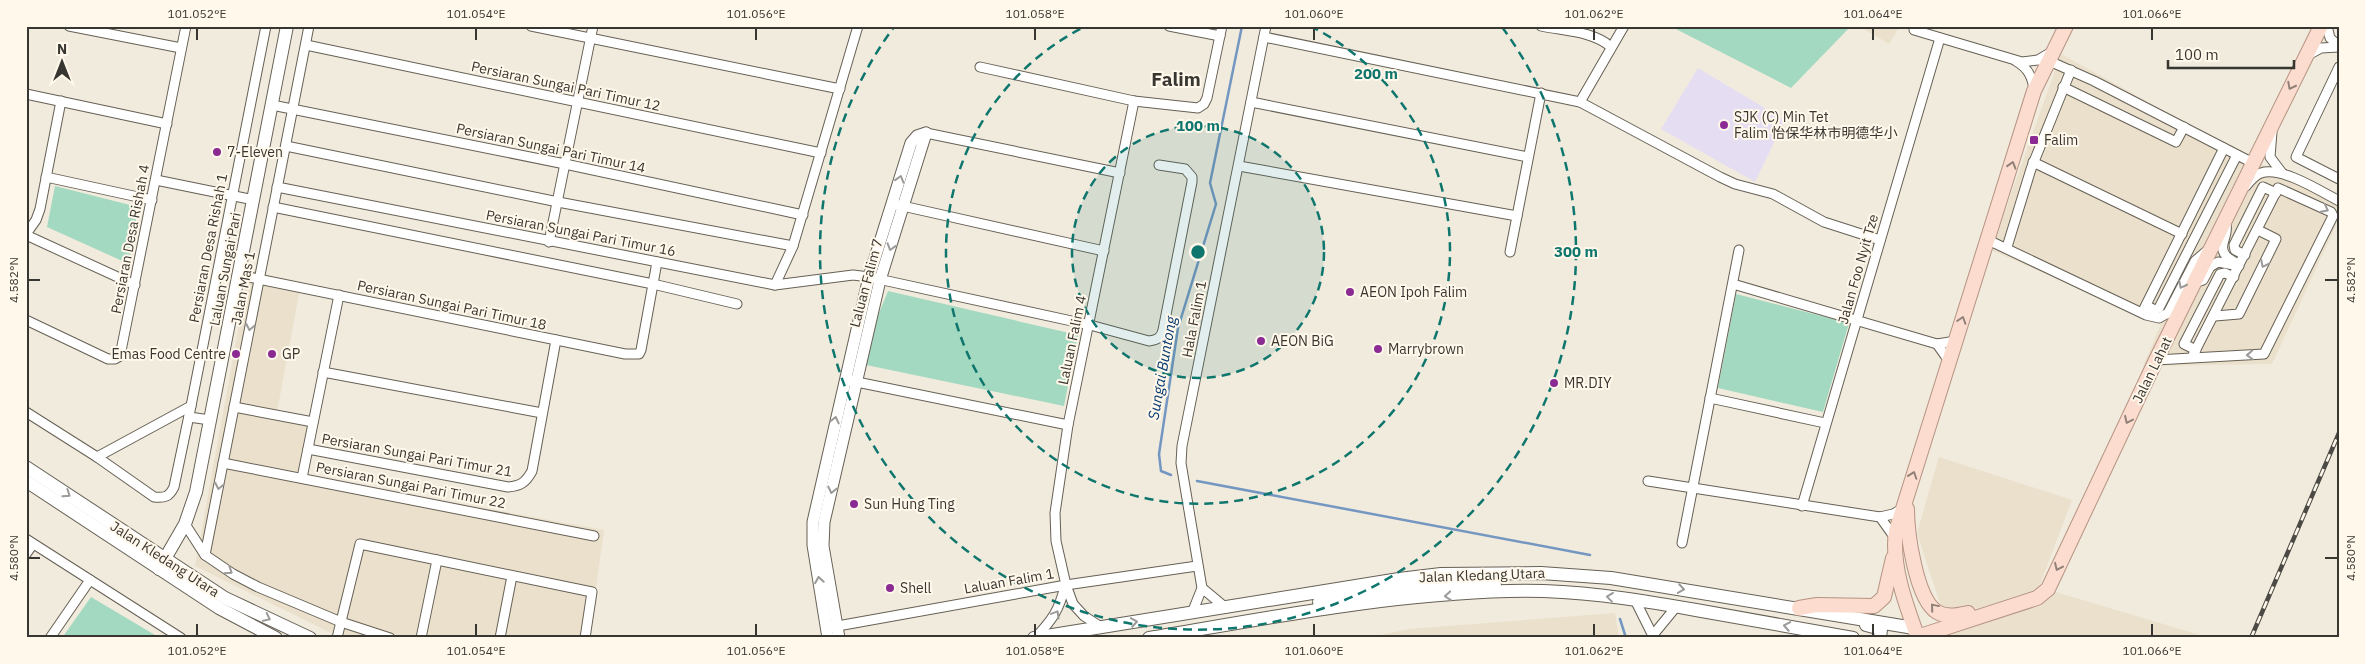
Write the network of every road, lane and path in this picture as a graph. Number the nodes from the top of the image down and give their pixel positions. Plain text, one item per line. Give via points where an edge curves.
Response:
1 (69, 26) edge
2 (186, 26) edge
3 (266, 26) edge
4 (287, 26) edge
5 (309, 26) edge
6 (530, 26) edge
7 (593, 26) edge
8 (858, 26) edge
9 (1169, 26) edge
10 (1222, 26) edge
11 (1266, 26) edge
12 (1541, 26) edge
13 (1624, 26) edge
14 (2066, 26) edge
15 (2321, 26) edge
16 (2327, 26) edge
17 (1914, 30) dead end
18 (1220, 36) junction
19 (1264, 37) junction
20 (590, 38) junction
21 (1940, 38) junction
22 (306, 45) junction
23 (2339, 46) edge
24 (1611, 47) junction
25 (182, 48) junction
26 (2050, 56) junction
27 (2306, 56) junction
28 (2014, 60) junction
29 (980, 68) dead end
30 (2339, 68) edge
31 (2071, 70) junction
32 (2063, 87) junction
33 (840, 89) junction
34 (2034, 91) junction
35 (26, 94) edge
36 (1541, 94) junction
37 (61, 101) junction
38 (1134, 101) junction
39 (577, 102) junction
40 (1251, 102) junction
41 (1580, 102) junction
42 (272, 106) junction
43 (293, 109) junction
44 (2274, 120) junction
45 (167, 124) junction
46 (2184, 127) junction
47 (926, 133) joint
48 (286, 146) junction
49 (2224, 148) junction
50 (821, 153) junction
51 (2237, 155) junction
52 (1528, 157) junction
53 (2033, 162) junction
54 (2253, 163) junction
55 (565, 164) junction
56 (1159, 165) dead end
57 (1239, 166) junction
58 (1120, 173) junction
59 (2282, 173) junction
60 (46, 177) junction
61 (2339, 179) edge
62 (156, 180) junction
63 (278, 187) junction
64 (2276, 193) junction
65 (233, 195) junction
66 (2237, 196) junction
67 (152, 200) junction
68 (254, 200) junction
69 (2339, 201) edge
70 (558, 202) junction
71 (898, 205) junction
72 (273, 207) junction
73 (803, 215) junction
74 (1517, 216) junction
75 (2225, 220) junction
76 (2258, 230) junction
77 (26, 234) edge
78 (2182, 234) junction
79 (1880, 240) junction
80 (1988, 240) junction
81 (549, 242) junction
82 (793, 246) junction
83 (2007, 247) junction
84 (2212, 247) junction
85 (1739, 250) dead end
86 (1104, 251) junction
87 (1510, 252) dead end
88 (2245, 255) junction
89 (657, 262) junction
90 (2240, 266) junction
91 (239, 275) junction
92 (2234, 277) junction
93 (875, 278) junction
94 (259, 279) junction
95 (2194, 283) junction
96 (653, 284) junction
97 (1733, 284) junction
98 (135, 285) junction
99 (775, 285) junction
100 (339, 295) junction
101 (737, 304) dead end
102 (2144, 309) junction
103 (2215, 316) junction
104 (26, 320) edge
105 (1857, 321) junction
106 (1090, 325) junction
107 (556, 340) junction
108 (1956, 341) junction
109 (1936, 344) junction
110 (2194, 354) junction
111 (2156, 360) junction
112 (1949, 361) junction
113 (323, 372) junction
114 (851, 380) junction
115 (1710, 398) junction
116 (191, 406) junction
117 (234, 407) junction
118 (26, 412) edge
119 (542, 414) junction
120 (189, 417) junction
121 (210, 420) junction
122 (313, 422) junction
123 (1825, 423) junction
124 (1068, 425) junction
125 (308, 449) junction
126 (97, 457) junction
127 (223, 464) junction
128 (26, 468) edge
129 (302, 478) junction
130 (26, 481) edge
131 (1648, 481) dead end
132 (1692, 488) junction
133 (1904, 502) junction
134 (1802, 506) junction
135 (1880, 517) junction
136 (184, 524) junction
137 (594, 536) dead end
138 (30, 542) edge
139 (1895, 543) junction
140 (1682, 544) dead end
141 (26, 554) edge
142 (205, 556) junction
143 (437, 560) junction
144 (161, 564) junction
145 (1197, 566) junction
146 (512, 576) junction
147 (90, 580) junction
148 (1066, 585) junction
149 (1202, 588) junction
150 (1549, 592) junction
151 (1635, 600) junction
152 (2027, 602) junction
153 (2013, 606) junction
154 (1676, 607) junction
155 (1226, 608) junction
156 (1799, 608) junction
157 (1192, 613) junction
158 (1831, 613) junction
159 (341, 622) junction
160 (1101, 627) junction
161 (1191, 631) junction
162 (833, 632) edge
163 (1654, 636) edge
164 (1919, 636) edge
165 (50, 638) edge
166 (181, 638) edge
167 (276, 638) edge
168 (310, 638) edge
169 (337, 638) edge
170 (390, 638) edge
171 (421, 638) edge
172 (500, 638) edge
173 (585, 638) edge
174 (1035, 638) edge
175 (1148, 638) edge
176 (1174, 638) edge
177 (1853, 638) edge
178 (1880, 638) edge
179 (1948, 638) edge

1 - 25 street
2 - 25 street, Persiaran Desa Rishah 4
3 - 65 street, Persiaran Desa Rishah 1
4 - 42 main road, Laluan Sungai Pari
5 - 22 street, Jalan Mas 1
6 - 20 street
7 - 20 street
8 - 33 street
9 - 18 street
10 - 18 street
11 - 19 street, Hala Falim 1
12 - 24 street via 1604,40
13 - 24 street
14 - 26 main road
15 - 27 main road, Jalan Lahat
16 - 23 street via 2330,38
17 - 21 street
18 - 38 street via 1204,104 1198,108
19 - 36 street
19 - 40 street, Hala Falim 1
20 - 33 street
20 - 39 street
21 - 28 street
21 - 79 street, Jalan Foo Nyit Tze
22 - 39 street, Persiaran Sungai Pari Timur 12
22 - 43 street, Jalan Mas 1
23 - 27 street via 2321,48
24 - 41 street
25 - 45 street, Persiaran Desa Rishah 4
26 - 28 street via 2030,62
26 - 31 street
26 - 34 main road
27 -> 44 main road, Jalan Lahat
28 - 34 street via 2029,72
29 - 38 street
30 - 61 street via 2296,156
31 - 32 street
31 - 46 street
32 - 46 street via 2176,142
32 - 53 street
33 - 50 street
80 -> 34 main road
35 - 37 street
36 - 41 street
36 - 52 street
37 - 45 street
37 - 60 street
38 - 58 street, Laluan Falim 4
39 - 50 street, Persiaran Sungai Pari Timur 12
39 - 55 street
40 - 52 street
40 - 57 street, Hala Falim 1
41 - 79 street via 1735,184 1773,194 1824,222
42 - 43 street, Persiaran Sungai Pari Timur 14
42 - 68 main road, Laluan Sungai Pari
43 - 48 street, Jalan Mas 1
43 - 55 street, Persiaran Sungai Pari Timur 14
44 - 54 main road, Jalan Lahat
44 - 59 street via 2270,157
45 - 62 street, Persiaran Desa Rishah 4
46 - 49 street
47 - 58 street, Laluan Falim 7
47 - 71 street, Laluan Falim 7
48 - 63 street, Jalan Mas 1
48 - 70 street
49 - 51 street
49 - 78 street
50 - 73 street
51 - 54 street
51 - 102 street via 2159,308
52 - 74 street
53 - 78 street
53 - 83 street
54 - 66 main road, Jalan Lahat
55 - 70 street
55 - 73 street, Persiaran Sungai Pari Timur 14
56 - 106 street, Persiaran Sungai Pari Timur 16 via 1186,169 1192,177 1161,336 1149,341
57 - 74 street
57 - 145 street, Hala Falim 1 via 1182,446 1181,463
58 - 86 street, Laluan Falim 4
59 - 66 street via 2269,171 2256,175
59 - 69 street
60 - 67 street
60 - 77 street via 40,209
62 - 65 street
62 - 67 street, Persiaran Desa Rishah 4
63 - 72 street, Jalan Mas 1
63 - 81 street, Persiaran Sungai Pari Timur 16
64 - 76 street
64 - 88 street via 2263,188 2234,245 2235,250
64 -> 110 street via 2281,188 2331,212 2333,216 2267,348 2259,355
65 - 68 street
65 - 116 street, Persiaran Desa Rishah 1
66 - 75 main road, Jalan Lahat
67 - 98 street, Persiaran Desa Rishah 4
68 - 91 main road, Laluan Sungai Pari
70 - 81 street
70 - 82 street
71 - 86 street
71 - 93 street, Laluan Falim 7
72 - 94 street, Jalan Mas 1
72 - 96 street
73 - 82 street
74 - 87 street
75 - 84 main road, Jalan Lahat
75 - 90 street via 2227,230 2223,250
76 - 88 street
76 -> 103 street via 2276,239 2238,314
77 - 98 street
78 - 102 street
79 - 105 street, Jalan Foo Nyit Tze
80 - 83 street
108 -> 80 main road
81 - 89 street, Persiaran Sungai Pari Timur 16
82 - 99 street
83 - 102 street
84 - 95 main road, Jalan Lahat
84 -> 102 street via 2194,261 2168,313 2159,318
85 - 97 street
86 - 106 street, Laluan Falim 4
88 - 90 street
89 - 96 street
89 - 99 street, Persiaran Sungai Pari Timur 16
90 - 92 street
90 - 95 street via 2218,262 2210,267 2203,280
91 - 94 street, Persiaran Sungai Pari Timur 18
91 - 121 main road, Laluan Sungai Pari
92 - 103 street
92 - 110 street via 2220,274 2184,344
93 - 99 street, Persiaran Sungai Pari Timur 16 via 853,275
93 - 106 street, Persiaran Sungai Pari Timur 16
93 - 114 street, Laluan Falim 7
94 - 100 street, Persiaran Sungai Pari Timur 18
94 -> 117 street, Jalan Mas 1
95 - 111 main road, Jalan Lahat
96 - 101 street
96 - 107 street, Persiaran Sungai Pari Timur 18 via 639,354
97 - 105 street
97 - 115 street
98 - 104 street, Persiaran Desa Rishah 4 via 122,351 115,359 108,359
100 - 107 street, Persiaran Sungai Pari Timur 18
100 - 113 street
103 - 110 street
105 - 109 street
105 - 123 street, Jalan Foo Nyit Tze
106 - 124 street, Laluan Falim 4
107 - 119 street, Persiaran Sungai Pari Timur 21
108 - 109 street
108 - 112 main road
109 - 112 street
110 - 111 street
111 -> 152 main road, Jalan Lahat via 2048,589
133 -> 112 main road
113 - 119 street
113 - 122 street
114 - 124 street
114 - 162 street, Laluan Falim 7 via 824,522 823,546
115 - 123 street
115 - 132 street
116 - 120 street, Persiaran Desa Rishah 1
116 - 126 street
117 - 122 street
117 - 127 street, Jalan Mas 1
118 - 126 street
119 - 125 street, Persiaran Sungai Pari Timur 21 via 532,471 527,481 519,486 508,487
120 - 121 street
120 - 126 street, Persiaran Desa Rishah 1 via 174,487 163,498 154,497
121 - 136 main road, Laluan Sungai Pari via 196,492
122 - 125 street
123 - 134 street, Jalan Foo Nyit Tze
124 - 148 street, Laluan Falim 4 via 1056,513 1056,541
125 - 129 street
127 - 129 street, Persiaran Sungai Pari Timur 22
127 -> 142 street, Jalan Mas 1
128 -> 144 main road, Jalan Kledang Utara
129 - 137 street, Persiaran Sungai Pari Timur 22
130 - 144 main road, Jalan Kledang Utara
131 - 132 street
132 - 134 street
132 - 140 street
133 - 135 street via 1893,514
133 - 139 main road
153 -> 133 main road via 1991,607 1956,616 1936,612 1924,592 1911,552
134 - 135 street
135 - 139 street
136 - 142 street
136 - 144 main road, Laluan Sungai Pari
138 - 141 street
138 - 147 street
139 - 156 main road via 1887,588 1880,602 1866,608 1830,605
139 - 164 main road via 1900,581
142 -> 159 street via 258,588
143 - 146 street
143 - 159 street via 360,544
143 - 171 street
144 - 167 main road, Jalan Kledang Utara via 219,608
144 -> 168 main road, Jalan Kledang Utara
145 - 148 street, Laluan Falim 1
145 - 149 street, Hala Falim 1
146 - 172 street
146 - 173 street via 592,592
147 - 165 street
147 - 166 street
148 - 160 street, Laluan Falim 4 via 1074,604 1084,616
148 - 162 street, Laluan Falim 1
174 -> 148 street, Laluan Falim 4 via 1060,607
149 - 155 street
149 - 157 street
151 -> 150 main road, Jalan Kledang Utara
150 -> 161 main road, Jalan Kledang Utara via 1510,590 1403,599
150 - 175 main road via 1528,586 1463,584 1401,588 1195,623
151 - 154 main road, Jalan Kledang Utara
151 - 163 street
152 - 153 main road, Jalan Lahat
152 - 179 main road
153 - 164 main road, Jalan Lahat
154 - 163 street
177 -> 154 main road, Jalan Kledang Utara
155 -> 156 main road, Jalan Kledang Utara via 1441,574 1541,573 1611,578
155 - 157 main road, Jalan Kledang Utara
156 - 158 main road, Jalan Kledang Utara
160 -> 157 main road, Jalan Kledang Utara
158 - 164 main road, Jalan Kledang Utara
158 - 178 main road via 1879,628 1882,632
159 - 169 street
159 - 170 street
160 - 174 main road, Jalan Kledang Utara
161 - 175 main road, Jalan Kledang Utara
161 - 176 street

